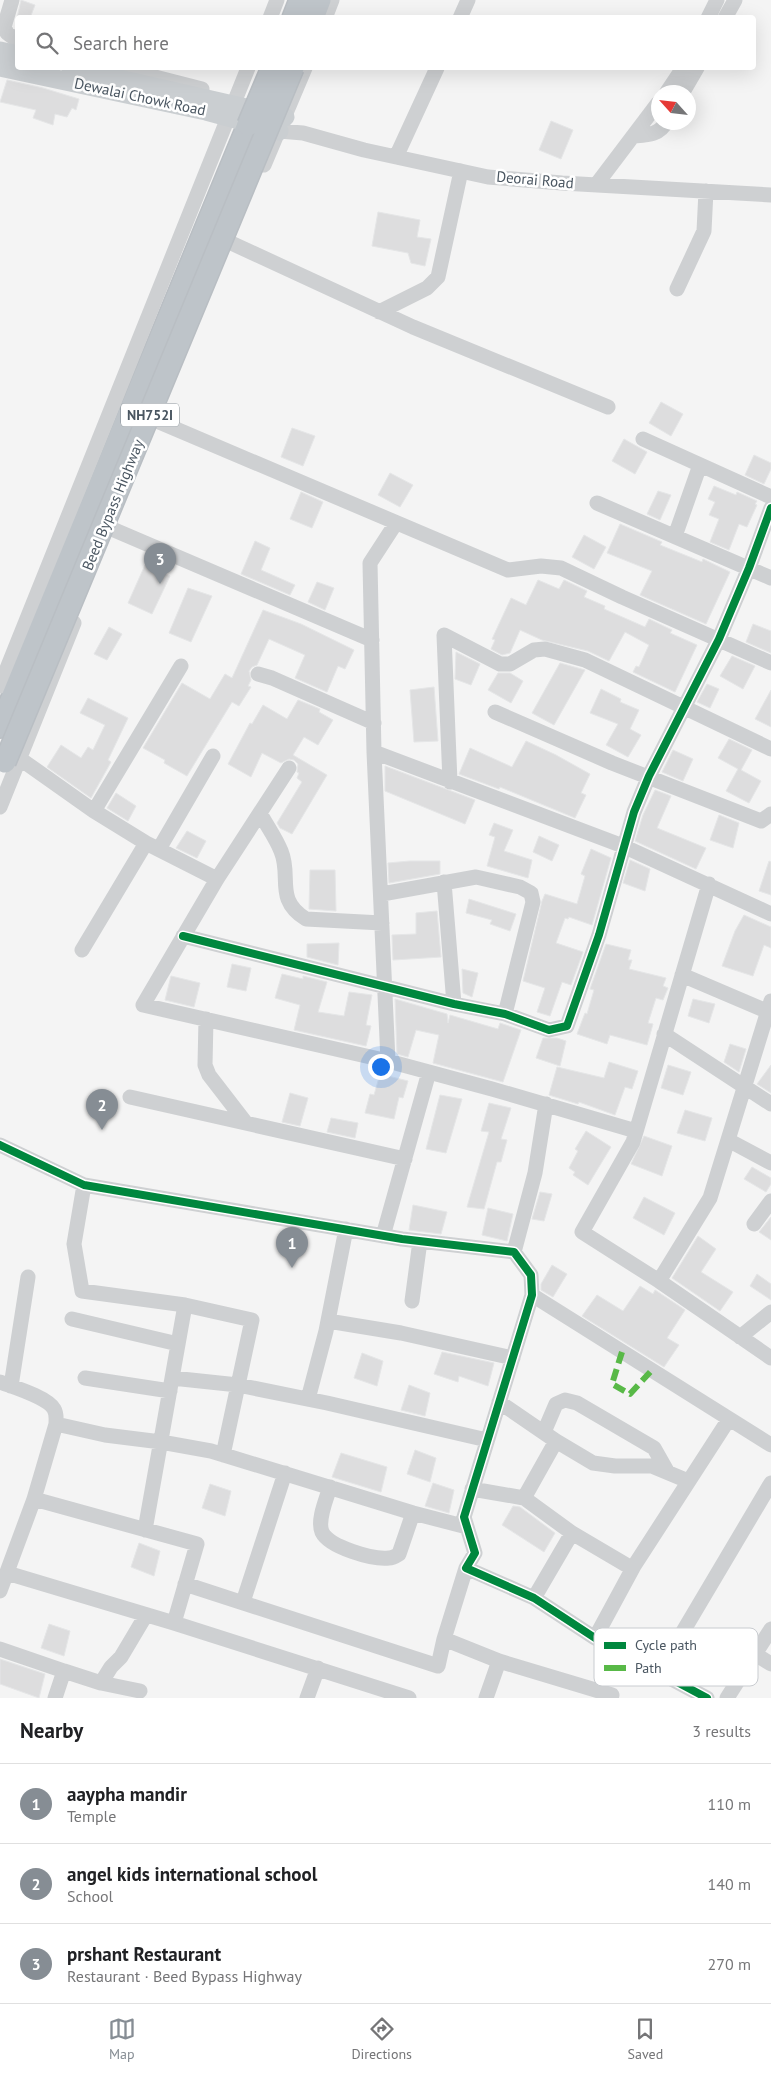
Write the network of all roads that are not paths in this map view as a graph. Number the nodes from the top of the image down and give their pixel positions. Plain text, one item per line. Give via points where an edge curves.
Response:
1 (12, 0) edge
2 (278, 0) edge
3 (300, 0) edge
4 (320, 0) edge
5 (332, 0) edge
6 (468, 0) edge
7 (717, 0) edge
8 (735, 0) edge
9 (271, 15) edge
10 (294, 15) edge
11 (314, 15) edge
12 (326, 15) edge
13 (461, 15) edge
14 (710, 15) edge
15 (727, 15) edge
16 (15, 39) edge
17 (0, 51) edge
18 (15, 54) edge
19 (0, 67) edge
20 (15, 70) edge
21 (18, 70) edge
22 (80, 70) edge
23 (126, 70) edge
24 (247, 70) edge
25 (271, 70) edge
26 (292, 70) edge
27 (304, 70) edge
28 (436, 70) edge
29 (682, 70) edge
30 (696, 70) edge
31 (672, 85) edge
32 (687, 85) edge
33 (231, 106) junction
34 (651, 113) edge
35 (282, 124) junction
36 (660, 130) edge
37 (634, 136) junction
38 (396, 156) junction
39 (462, 171) junction
40 (596, 185) junction
41 (706, 191) junction
42 (771, 195) edge
43 (230, 242) junction
44 (677, 289) dead end
45 (385, 314) junction
46 (608, 407) dead end
47 (157, 421) junction
48 (643, 439) dead end
49 (700, 465) junction
50 (771, 498) edge
51 (597, 503) dead end
52 (771, 508) edge
53 (396, 523) junction
54 (112, 529) junction
55 (675, 536) junction
56 (750, 568) junction
57 (771, 578) edge
58 (372, 640) junction
59 (719, 640) junction
60 (771, 662) edge
61 (181, 666) dead end
62 (258, 674) dead end
63 (0, 686) edge
64 (683, 706) junction
65 (495, 712) dead end
66 (374, 723) junction
67 (0, 727) edge
68 (771, 749) edge
69 (374, 752) junction
70 (213, 756) dead end
71 (8, 765) edge
72 (289, 768) dead end
73 (649, 776) junction
74 (450, 782) junction
75 (0, 807) edge
76 (94, 811) junction
77 (260, 813) junction
78 (771, 814) edge
79 (152, 846) junction
80 (623, 846) junction
81 (217, 879) junction
82 (444, 882) junction
83 (709, 884) junction
84 (382, 894) junction
85 (771, 914) edge
86 (382, 923) junction
87 (183, 936) junction
88 (82, 950) dead end
89 (682, 975) junction
90 (385, 987) junction
91 (454, 1004) junction
92 (770, 1008) edge
93 (505, 1014) junction
94 (206, 1019) junction
95 (664, 1034) junction
96 (388, 1061) junction
97 (429, 1072) junction
98 (743, 1086) junction
99 (130, 1097) dead end
100 (546, 1104) junction
101 (771, 1104) edge
102 (246, 1123) junction
103 (636, 1131) junction
104 (728, 1140) junction
105 (0, 1145) edge
106 (405, 1159) junction
107 (771, 1163) edge
108 (84, 1185) junction
109 (771, 1201) edge
110 (754, 1224) dead end
111 (346, 1229) junction
112 (383, 1236) junction
113 (420, 1241) junction
114 (514, 1252) junction
115 (28, 1277) dead end
116 (659, 1281) junction
117 (532, 1294) junction
118 (412, 1301) dead end
119 (186, 1305) junction
120 (771, 1312) edge
121 (72, 1319) dead end
122 (328, 1320) junction
123 (740, 1337) junction
124 (178, 1344) junction
125 (513, 1358) junction
126 (771, 1358) edge
127 (85, 1378) dead end
128 (5, 1384) edge
129 (171, 1384) junction
130 (238, 1386) junction
131 (308, 1399) junction
132 (499, 1402) junction
133 (728, 1419) junction
134 (56, 1424) junction
135 (550, 1436) junction
136 (487, 1440) junction
137 (161, 1442) junction
138 (771, 1445) edge
139 (224, 1455) junction
140 (667, 1472) junction
141 (284, 1474) junction
142 (688, 1481) junction
143 (771, 1483) edge
144 (330, 1487) junction
145 (472, 1489) junction
146 (524, 1498) junction
147 (34, 1499) junction
148 (413, 1513) junction
149 (467, 1527) junction
150 (145, 1530) junction
151 (572, 1533) junction
152 (634, 1566) junction
153 (466, 1568) junction
154 (7, 1573) junction
155 (185, 1584) junction
156 (0, 1591) edge
157 (534, 1598) junction
158 (243, 1602) junction
159 (146, 1615) junction
160 (174, 1623) junction
161 (600, 1628) edge
162 (685, 1628) edge
163 (771, 1629) edge
164 (594, 1637) edge
165 (444, 1639) junction
166 (0, 1648) edge
167 (758, 1649) edge
168 (758, 1656) edge
169 (499, 1661) junction
170 (771, 1664) edge
171 (318, 1668) junction
172 (64, 1672) junction
173 (101, 1683) junction
174 (685, 1686) edge
175 (735, 1686) edge
176 (140, 1691) dead end
177 (612, 1695) dead end
178 (55, 1698) edge
179 (307, 1698) edge
180 (409, 1698) edge
181 (486, 1698) edge
182 (707, 1698) edge
183 (727, 1698) edge

1 - 16 street via 4,27
2 - 9 street
3 - 10 highway
4 - 11 highway
5 - 12 street
6 - 13 street
7 - 14 street
8 - 15 street
17 - 18 main road
19 - 20 main road, Dewalai Chowk Road
21 - 33 main road, Dewalai Chowk Road
22 - 33 main road, Dewalai Chowk Road
23 - 33 street
24 - 33 street
25 - 67 highway, Beed Bypass Highway / NH752I, bridge
26 - 71 highway, Beed Bypass Highway / NH752I, bridge
27 - 35 street
28 - 38 street
29 - 31 street
30 - 32 street
33 - 35 main road, Dewalai Chowk Road
33 - 63 street
34 - 37 street
35 - 38 street, Deorai Road via 303,133
35 - 43 street
36 - 37 street via 650,135
37 - 40 street
38 - 39 street, Deorai Road
39 - 40 street, Deorai Road via 488,177
39 - 45 street via 438,277 427,288
40 - 41 street, Deorai Road
41 - 42 street, Deorai Road
41 - 44 street via 704,231
43 - 45 street
43 - 47 street
45 - 46 street
47 - 53 street
47 - 54 street
48 - 49 street
49 - 50 street
49 - 55 street
51 - 55 street
52 - 56 street
53 - 58 street via 370,563
53 - 59 street via 508,570 540,566 561,568
54 - 58 street
54 - 71 street
55 - 56 street
56 - 57 street
56 - 59 street
58 - 66 street
59 - 60 street
59 - 64 street
61 - 76 street
62 - 66 street
64 - 68 street
64 - 73 street
64 - 74 street via 584,660 545,649 534,650 510,664 500,664 444,636
65 - 73 street
66 - 69 street
69 - 74 street
69 - 84 street
70 - 79 street
71 - 75 street
71 - 76 street
72 - 77 street
73 - 78 street via 761,821
73 - 80 street
74 - 80 street
76 - 79 street
77 - 81 street
77 - 86 street via 282,853 286,896 298,914 306,919
79 - 81 street
79 - 88 street
80 - 83 street
80 - 93 street via 602,927 567,1026 549,1030
81 - 87 street
82 - 84 street
82 - 91 street
82 - 93 street via 476,877 520,886 531,893 532,902
83 - 85 street
83 - 89 street
84 - 86 street
86 - 90 street
87 - 90 street
87 - 94 street via 143,1005
89 - 92 street
89 - 95 street
90 - 91 street
90 - 96 street
91 - 93 street
92 - 98 street
94 - 96 street
94 - 102 street via 204,1065
95 - 98 street
95 - 103 street
96 - 97 street
97 - 100 street
97 - 106 street
98 - 101 street
98 - 104 street
99 - 102 street
100 - 103 street
100 - 114 street via 535,1173
102 - 106 street
103 - 116 street via 633,1142 582,1232
104 - 107 street
104 - 116 street via 710,1198
105 - 108 street
106 - 112 street
108 - 111 street
108 - 119 street via 74,1244 82,1291
109 - 110 street
111 - 112 street
111 - 122 street
112 - 113 street
113 - 114 street
113 - 118 street
114 - 117 street via 531,1275
115 - 128 street
116 - 123 street
117 - 125 street
117 - 133 street
119 - 124 street
119 - 130 street via 252,1320
120 - 123 street
121 - 124 street
122 - 125 street
122 - 131 street
123 - 126 street
124 - 129 street
125 - 132 street
127 - 129 street
128 - 134 street via 53,1407
129 - 130 street
129 - 137 street
130 - 131 street
130 - 139 street
131 - 136 street
132 - 135 street
132 - 136 street
133 - 138 street
133 - 142 street
134 - 137 street via 105,1435
134 - 147 street
135 - 140 street via 594,1463 652,1466
135 - 140 street via 556,1404 565,1400 576,1403 654,1448
135 - 146 street
136 - 145 street
137 - 139 street
137 - 150 street
139 - 141 street
140 - 142 street
141 - 144 street
141 - 158 street
142 - 152 street
143 - 162 street
144 - 148 street
144 - 148 street via 321,1521 322,1532 340,1547 377,1558 391,1558 399,1554
145 - 146 street
145 - 149 street via 464,1517
146 - 151 street
147 - 150 street
147 - 154 street
148 - 149 street
149 - 153 street via 475,1553
150 - 155 street via 197,1544
151 - 152 street via 628,1566
151 - 157 street
152 - 161 street
153 - 157 street
153 - 165 street
154 - 156 street
154 - 159 street
155 - 158 street
155 - 160 street
157 - 164 street
158 - 165 street via 438,1666
159 - 160 street
159 - 173 street
160 - 171 street
163 - 167 street
165 - 169 street
166 - 172 street
168 - 170 street
169 - 177 street
169 - 181 street
171 - 179 street
171 - 180 street
172 - 173 street
172 - 178 street
173 - 176 street
174 - 182 street
175 - 183 street

